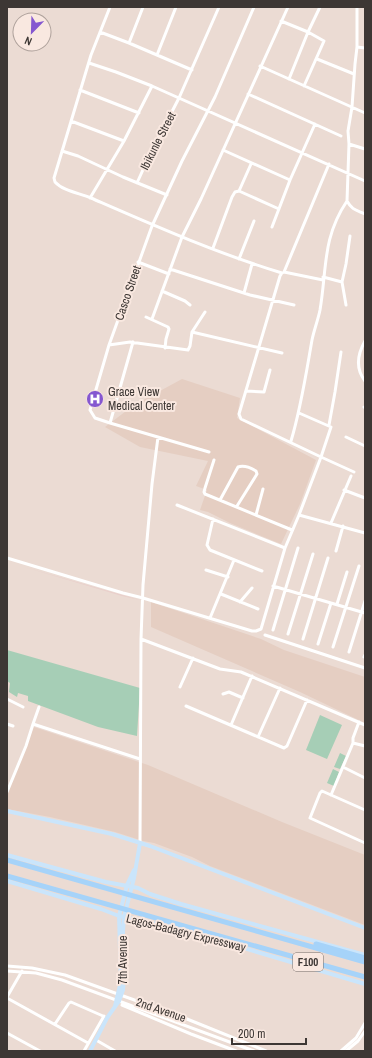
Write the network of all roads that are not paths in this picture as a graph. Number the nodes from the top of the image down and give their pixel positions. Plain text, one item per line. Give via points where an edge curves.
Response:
1 (110, 7) edge
2 (143, 7) edge
3 (176, 7) edge
4 (219, 7) edge
5 (254, 7) edge
6 (288, 7) edge
7 (320, 7) edge
8 (357, 7) edge
9 (281, 21) junction
10 (100, 32) junction
11 (308, 32) junction
12 (129, 43) junction
13 (357, 47) junction
14 (365, 48) edge
15 (157, 55) junction
16 (317, 59) junction
17 (89, 63) junction
18 (260, 66) junction
19 (192, 70) junction
20 (354, 74) junction
21 (289, 79) junction
22 (152, 86) junction
23 (304, 86) junction
24 (80, 90) junction
25 (248, 94) junction
26 (179, 98) junction
27 (352, 107) junction
28 (208, 111) junction
29 (139, 113) junction
30 (365, 113) edge
31 (71, 121) junction
32 (235, 123) junction
33 (315, 124) junction
34 (341, 136) dead end
35 (124, 141) junction
36 (349, 144) junction
37 (365, 149) edge
38 (223, 150) junction
39 (62, 151) junction
40 (303, 153) junction
41 (251, 164) junction
42 (329, 164) junction
43 (106, 170) junction
44 (348, 173) junction
45 (290, 180) junction
46 (365, 181) edge
47 (137, 183) junction
48 (239, 191) junction
49 (167, 195) junction
50 (90, 198) junction
51 (347, 201) junction
52 (279, 209) junction
53 (365, 214) edge
54 (254, 221) dead end
55 (152, 226) junction
56 (272, 227) dead end
57 (350, 236) dead end
58 (182, 237) junction
59 (212, 248) junction
60 (239, 259) junction
61 (138, 262) junction
62 (252, 264) junction
63 (170, 269) junction
64 (283, 272) junction
65 (169, 274) junction
66 (323, 279) junction
67 (342, 282) junction
68 (162, 291) junction
69 (244, 293) junction
70 (273, 300) junction
71 (190, 305) dead end
72 (294, 305) dead end
73 (346, 305) dead end
74 (206, 312) dead end
75 (146, 317) dead end
76 (152, 318) junction
77 (192, 332) junction
78 (365, 341) edge
79 (133, 342) junction
80 (109, 345) junction
81 (165, 348) junction
82 (258, 348) junction
83 (341, 352) dead end
84 (282, 353) dead end
85 (270, 370) dead end
86 (365, 381) edge
87 (246, 391) junction
88 (299, 413) junction
89 (110, 423) junction
90 (329, 425) junction
91 (158, 437) junction
92 (346, 437) dead end
93 (291, 442) junction
94 (365, 446) edge
95 (209, 452) dead end
96 (321, 457) junction
97 (214, 460) dead end
98 (354, 472) dead end
99 (351, 476) dead end
100 (263, 489) dead end
101 (344, 490) junction
102 (365, 498) edge
103 (220, 500) junction
104 (177, 505) dead end
105 (237, 506) junction
106 (256, 514) junction
107 (299, 515) junction
108 (213, 519) junction
109 (331, 523) junction
110 (343, 526) junction
111 (292, 530) junction
112 (365, 533) edge
113 (285, 548) junction
114 (298, 548) dead end
115 (336, 551) dead end
116 (313, 554) dead end
117 (7, 558) edge
118 (328, 558) dead end
119 (234, 560) junction
120 (359, 566) dead end
121 (206, 570) dead end
122 (262, 572) dead end
123 (347, 572) dead end
124 (228, 577) junction
125 (274, 586) junction
126 (252, 588) dead end
127 (286, 589) junction
128 (221, 594) junction
129 (300, 594) junction
130 (143, 598) junction
131 (315, 598) junction
132 (365, 601) edge
133 (240, 602) junction
134 (331, 603) junction
135 (337, 604) junction
136 (347, 607) junction
137 (258, 609) dead end
138 (363, 612) edge
139 (210, 618) junction
140 (274, 630) dead end
141 (288, 634) dead end
142 (266, 635) dead end
143 (141, 639) junction
144 (303, 639) dead end
145 (318, 644) dead end
146 (333, 647) dead end
147 (349, 652) dead end
148 (193, 658) junction
149 (365, 668) edge
150 (252, 676) junction
151 (180, 687) dead end
152 (280, 688) junction
153 (223, 694) dead end
154 (243, 698) junction
155 (7, 699) edge
156 (306, 700) junction
157 (186, 706) dead end
158 (23, 707) dead end
159 (39, 707) dead end
160 (359, 722) junction
161 (7, 724) edge
162 (34, 724) junction
163 (231, 725) junction
164 (365, 725) edge
165 (13, 726) dead end
166 (258, 737) junction
167 (354, 743) junction
168 (365, 746) edge
169 (140, 758) junction
170 (343, 768) junction
171 (365, 778) edge
172 (8, 783) edge
173 (7, 792) edge
174 (331, 795) junction
175 (365, 810) edge
176 (7, 812) edge
177 (365, 843) edge
178 (140, 844) junction
179 (7, 855) edge
180 (7, 860) edge
181 (7, 876) edge
182 (132, 877) junction
183 (7, 881) edge
184 (120, 884) junction
185 (127, 885) junction
186 (132, 886) junction
187 (140, 889) junction
188 (111, 914) junction
189 (121, 917) junction
190 (130, 919) junction
191 (121, 928) junction
192 (365, 929) edge
193 (260, 932) junction
194 (251, 946) junction
195 (365, 956) edge
196 (365, 962) edge
197 (7, 966) edge
198 (7, 970) edge
199 (22, 971) junction
200 (365, 977) edge
201 (365, 981) edge
202 (365, 984) edge
203 (7, 998) edge
204 (118, 998) junction
205 (122, 1005) dead end
206 (105, 1017) junction
207 (365, 1023) edge
208 (55, 1024) junction
209 (365, 1031) edge
210 (7, 1033) edge
211 (96, 1040) junction
212 (88, 1043) junction
213 (35, 1050) edge
214 (40, 1051) edge
215 (84, 1051) edge
216 (90, 1051) edge
217 (116, 1051) edge
218 (236, 1051) edge
219 (254, 1051) edge
220 (266, 1051) edge
221 (340, 1051) edge
222 (346, 1051) edge

1 - 10 street
2 - 12 street
3 - 15 street
4 - 19 street, Ibikunle Street
5 - 28 street, Casco Street
6 - 9 street
7 - 11 street
8 - 13 street
9 - 11 street
9 - 18 street
10 - 12 street
10 - 17 street
11 - 16 street via 324,41
11 - 21 street
12 - 15 street
13 - 14 street
13 - 20 street
15 - 19 street
16 - 20 street
16 - 23 street
17 - 22 street
17 - 24 street
18 - 21 street
18 - 25 street
19 - 26 street, Ibikunle Street
20 - 27 street
21 - 23 street
22 - 26 street
22 - 29 street
23 - 27 street
24 - 29 street
24 - 31 street
25 - 32 street
25 - 33 street
26 - 28 street
26 - 47 street, Ibikunle Street
27 - 30 street
27 - 36 street via 348,131
28 - 32 street
28 - 49 street, Casco Street
29 - 35 street
31 - 35 street
31 - 39 street
32 - 38 street
32 - 40 street
33 - 34 street
33 - 40 street
35 - 43 street
36 - 37 street
36 - 44 street
38 - 41 street
38 - 58 street
39 - 43 street
39 - 50 street via 55,182
40 - 42 street
40 - 45 street
41 - 45 street
41 - 48 street
42 - 44 street
42 - 64 street
43 - 47 street
43 - 50 street
44 - 46 street
44 - 51 street
45 - 52 street
47 - 49 street
48 - 52 street
48 - 59 street via 232,197
49 - 55 street, Casco Street
50 - 55 street
51 - 53 street via 354,210
51 - 66 street via 330,237
52 - 56 street
54 - 60 street
55 - 58 street
55 - 61 street, Casco Street
57 - 67 street
58 - 59 street
58 - 63 street
59 - 60 street
60 - 62 street
61 - 65 street
61 - 80 street, Casco Street
62 - 64 street
62 - 69 street
63 - 65 street
63 - 69 street
64 - 66 street
64 - 70 street
65 - 68 street
66 - 67 street
66 - 88 street via 320,310
67 - 73 street
68 - 71 street
68 - 76 street
69 - 70 street
70 - 72 street
70 - 82 street
74 - 77 street
75 - 76 street
76 - 81 street via 169,329
77 - 81 street via 188,350
77 - 82 street
78 - 86 street via 358,364
79 - 80 street
79 - 81 street
79 - 89 street
80 - 89 street, Casco Street via 90,410 94,418
82 - 84 street
82 - 87 street
83 - 90 street
85 - 87 street via 264,392
87 - 93 street via 239,414 242,419
88 - 90 street
88 - 93 street
89 - 91 street, Casco Street
90 - 96 street via 331,429
91 - 95 street, Casco Street
91 - 130 street via 150,498
92 - 94 street
93 - 96 street
96 - 98 street
96 - 107 street
97 - 103 street via 204,492
99 - 101 street
100 - 106 street
101 - 102 street
101 - 109 street
103 - 105 street
103 - 105 street via 238,467 252,469 257,474
104 - 108 street
105 - 106 street
106 - 111 street
107 - 109 street
107 - 111 street
108 - 113 street
108 - 119 street via 207,545 210,550
109 - 110 street
110 - 112 street
110 - 115 street
111 - 113 street
113 - 125 street
114 - 127 street
116 - 129 street
117 - 130 street
118 - 131 street
119 - 122 street
119 - 124 street
120 - 136 street
121 - 124 street
123 - 135 street
124 - 128 street
125 - 127 street
125 - 139 street via 259,630 252,631
126 - 133 street
127 - 129 street
127 - 140 street
128 - 133 street
128 - 139 street
129 - 131 street
129 - 141 street
130 - 139 street
130 - 143 street
131 - 134 street
131 - 144 street
132 - 138 street
133 - 137 street
134 - 135 street
134 - 145 street
135 - 136 street
136 - 138 street
136 - 146 street
138 - 147 street
142 - 149 street
143 - 148 street
143 - 169 street
148 - 150 street via 220,669 237,670
148 - 151 street
150 - 152 street
150 - 154 street
152 - 156 street
152 - 166 street
153 - 154 street via 229,692
154 - 163 street
155 - 158 street
156 - 160 street
156 - 166 street via 286,747
157 - 163 street
159 - 162 street
160 - 164 street
160 - 167 street via 353,738
161 - 165 street
162 - 169 street
162 - 172 street
163 - 166 street
167 - 168 street
167 - 170 street
169 - 178 street
170 - 171 street
170 - 174 street
172 - 173 street
174 - 175 street
174 - 177 street via 321,792 310,818
176 - 178 main road via 83,828
178 - 182 main road
178 - 192 main road
179 - 184 main road, Lagos-Badagry Expressway
180 - 193 highway, Lagos-Badagry Expressway / F100
181 - 194 highway, Lagos-Badagry Expressway / F100
182 - 184 main road
182 - 185 main road
182 - 186 main road, 7th Avenue
182 - 187 main road
183 - 188 main road, Lagos-Badagry Expressway
184 - 185 main road, Lagos-Badagry Expressway
185 - 186 main road, Lagos-Badagry Expressway
185 - 189 main road
186 - 187 main road, Lagos-Badagry Expressway
186 - 189 main road, 7th Avenue
187 - 195 main road, Lagos-Badagry Expressway via 181,904
188 - 189 main road, Lagos-Badagry Expressway
188 - 191 main road
189 - 190 main road, Lagos-Badagry Expressway
189 - 191 main road
190 - 191 main road
190 - 202 main road, Lagos-Badagry Expressway via 183,930
191 - 204 main road via 121,981
193 - 195 highway
193 - 196 highway, Lagos-Badagry Expressway / F100
194 - 200 highway, Lagos-Badagry Expressway / F100
194 - 201 highway
197 - 204 street, 2nd Avenue via 55,972
198 - 199 street, 2nd Avenue
199 - 203 street
199 - 204 street, 2nd Avenue via 55,978
203 - 208 street
204 - 206 main road via 115,1006
204 - 219 street, 2nd Avenue
204 - 220 street, 2nd Avenue via 187,1019
205 - 218 street
206 - 208 street via 69,1002
206 - 211 main road
206 - 212 street
207 - 221 street via 356,1038
208 - 212 street
209 - 222 street
210 - 213 street
211 - 216 main road
211 - 217 street
212 - 215 street
213 - 214 street

